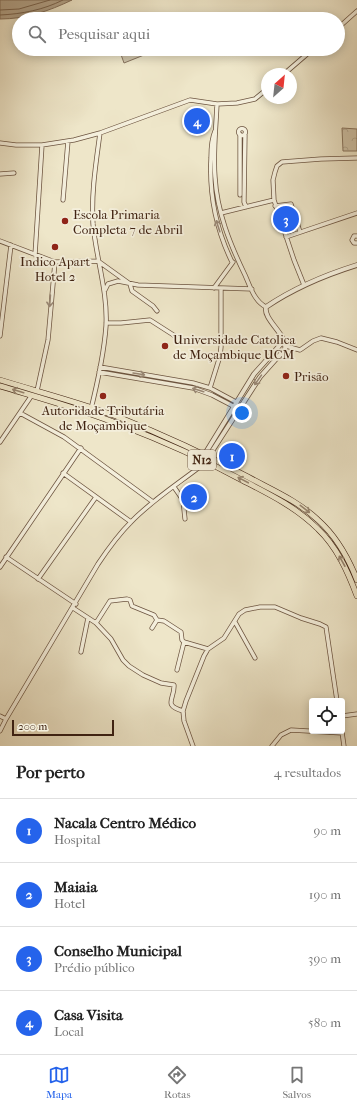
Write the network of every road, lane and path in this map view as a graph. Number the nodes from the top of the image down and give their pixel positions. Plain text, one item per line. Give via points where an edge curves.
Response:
1 (356, 13) edge
2 (357, 19) edge
3 (345, 22) edge
4 (305, 56) edge
5 (291, 68) edge
6 (261, 94) edge
7 (217, 104) junction
8 (216, 128) junction
9 (100, 133) junction
10 (240, 134) junction
11 (245, 135) junction
12 (68, 141) junction
13 (0, 143) edge
14 (42, 145) junction
15 (357, 158) edge
16 (0, 174) edge
17 (14, 174) dead end
18 (240, 195) dead end
19 (63, 200) dead end
20 (274, 200) junction
21 (275, 206) junction
22 (246, 207) junction
23 (221, 213) junction
24 (357, 213) edge
25 (300, 232) junction
26 (357, 236) edge
27 (286, 237) junction
28 (0, 241) edge
29 (357, 243) edge
30 (11, 245) junction
31 (35, 254) junction
32 (98, 261) junction
33 (238, 261) junction
34 (54, 262) junction
35 (232, 262) junction
36 (357, 265) edge
37 (130, 284) junction
38 (304, 285) junction
39 (214, 288) junction
40 (221, 288) junction
41 (252, 289) junction
42 (104, 291) junction
43 (266, 307) junction
44 (157, 311) dead end
45 (106, 323) junction
46 (0, 336) edge
47 (176, 336) dead end
48 (282, 338) junction
49 (286, 346) junction
50 (357, 350) edge
51 (100, 367) junction
52 (99, 372) junction
53 (0, 380) edge
54 (0, 386) edge
55 (210, 388) junction
56 (34, 392) junction
57 (236, 402) junction
58 (233, 406) junction
59 (90, 410) junction
60 (20, 413) junction
61 (0, 442) edge
62 (81, 448) junction
63 (205, 458) junction
64 (63, 473) junction
65 (174, 486) junction
66 (96, 497) junction
67 (153, 502) junction
68 (185, 519) dead end
69 (131, 522) junction
70 (6, 557) junction
71 (0, 567) edge
72 (38, 579) junction
73 (357, 580) edge
74 (357, 596) edge
75 (76, 604) junction
76 (73, 608) junction
77 (88, 618) junction
78 (157, 620) junction
79 (234, 622) junction
80 (96, 623) junction
81 (152, 628) dead end
82 (184, 642) junction
83 (208, 649) junction
84 (81, 652) dead end
85 (255, 658) dead end
86 (177, 670) dead end
87 (337, 698) edge
88 (183, 711) junction
89 (357, 714) edge
90 (0, 716) edge
91 (345, 716) edge
92 (6, 719) junction
93 (0, 731) edge
94 (309, 732) edge
95 (342, 734) edge
96 (193, 746) edge
97 (272, 746) edge
98 (344, 746) edge

1 - 2 street
1 - 3 street
4 - 5 street
6 - 7 street via 244,102
7 - 8 street
7 - 9 street via 190,100
8 - 23 street via 215,176
35 -> 8 street via 216,219 211,194 211,140
9 - 12 street
9 - 32 street via 94,178 93,224
10 - 11 street
10 - 11 street via 239,130 243,128 246,131
10 - 18 street
11 - 22 street
12 - 14 street
12 - 19 street
13 - 14 street
14 - 31 street
15 - 20 street via 282,162 277,166 274,176
16 - 17 street
20 - 21 street
20 - 22 street
21 - 25 street via 291,204
21 - 27 street
22 - 23 street
23 - 33 street
24 - 25 street
25 - 27 street
26 - 29 street via 352,240
27 - 38 street
28 - 30 street
30 - 31 street
30 - 46 street
31 - 34 street
32 - 34 street
32 - 37 street
32 - 42 street
33 - 35 street
33 - 41 street
34 -> 56 street via 48,340
35 - 39 street
36 - 38 street
37 - 39 street
37 - 42 street via 114,282 108,284
37 - 44 street via 133,293
38 - 43 street
39 - 40 street
40 - 41 street
40 - 55 street via 222,347
41 - 43 street via 258,302
42 - 45 street
43 - 48 street via 266,314
45 - 47 street via 150,320
45 - 51 street
48 - 49 street
48 - 57 street via 280,346 254,374
49 - 50 street via 300,350 323,338
49 -> 63 street via 260,377
51 - 52 street
51 -> 55 street
58 -> 52 street via 192,388
52 - 59 street
53 - 56 main road, N12
56 -> 54 main road, N12
55 - 57 street
56 - 59 main road, N12
56 - 60 street
57 - 58 street
58 - 63 street
59 - 63 main road, N12
60 - 61 street
60 - 62 street via 51,428
62 - 64 street
62 - 67 street
63 - 65 street via 198,468
63 -> 73 main road, N12 via 289,499 309,512 340,547
74 -> 63 main road, N12 via 343,562 320,530 284,502
64 - 66 street
64 - 70 street
65 - 67 street
65 - 68 street via 183,500
66 - 69 street
66 - 72 street
67 - 69 street
69 - 75 street via 98,564
70 - 71 street
70 - 72 street
72 - 75 street
75 - 76 street
76 - 77 street
76 - 92 street
77 - 80 street
77 - 84 street
78 - 80 street via 154,615 132,606 127,599 110,601
78 - 81 street
78 - 82 street via 164,621 181,632
79 - 83 street via 222,640
79 - 85 street
79 - 87 street via 245,610 275,607 323,625 328,630
80 - 88 street via 111,639 129,666 157,681 174,685 170,702 176,709
82 - 83 street
82 - 86 street
83 - 88 street via 201,661
88 - 96 street
89 - 91 street
90 - 92 street
92 - 93 street
94 - 97 street via 291,730
95 - 98 street

